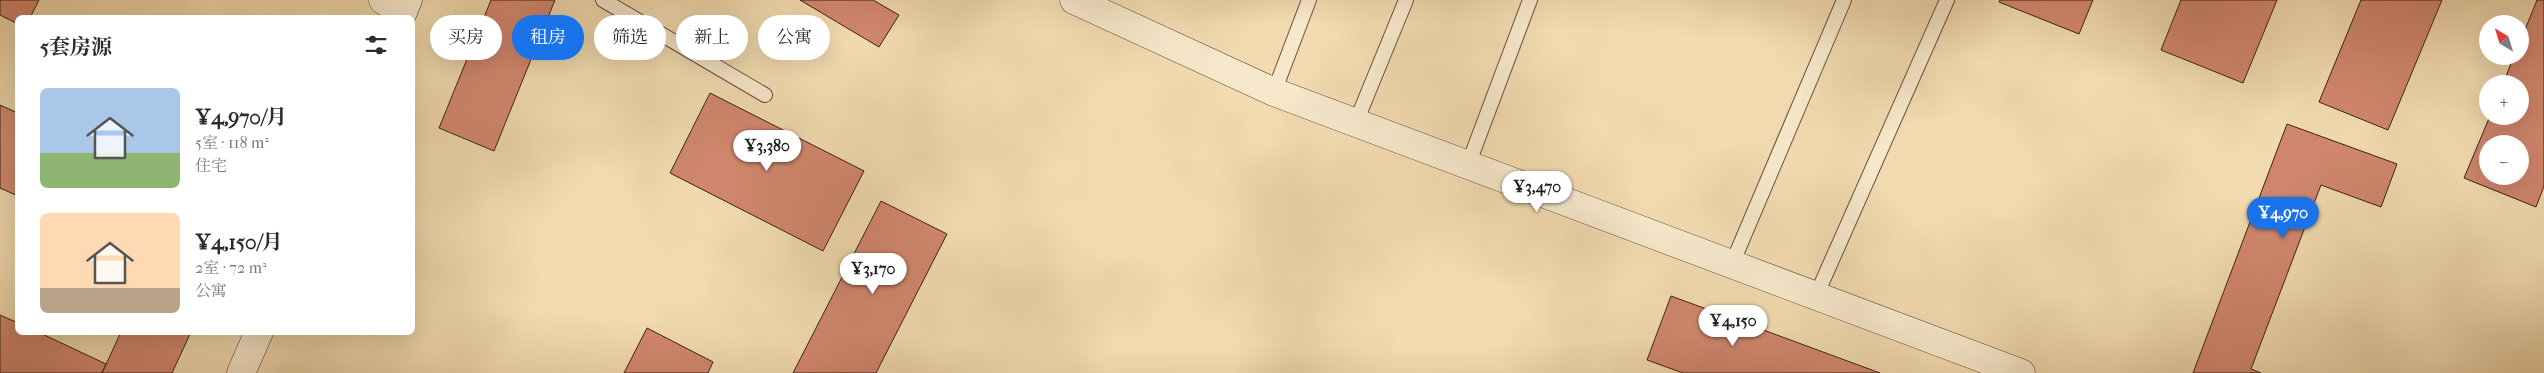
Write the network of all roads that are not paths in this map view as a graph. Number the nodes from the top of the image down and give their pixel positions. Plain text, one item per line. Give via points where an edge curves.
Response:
1 (603, 0) edge
2 (1074, 0) edge
3 (1309, 0) edge
4 (1406, 0) edge
5 (1530, 0) edge
6 (1844, 0) edge
7 (1947, 0) edge
8 (1274, 92) junction
9 (765, 95) dead end
10 (1356, 122) junction
11 (1468, 164) junction
12 (1732, 264) junction
13 (1816, 296) junction
14 (258, 335) edge
15 (241, 373) edge
16 (2022, 373) edge

1 - 9 lane
2 - 8 street
3 - 8 lane
4 - 10 lane
5 - 11 lane
6 - 12 lane
7 - 13 lane
8 - 10 street
10 - 11 street
11 - 12 street
12 - 13 street
13 - 16 street
14 - 15 street

